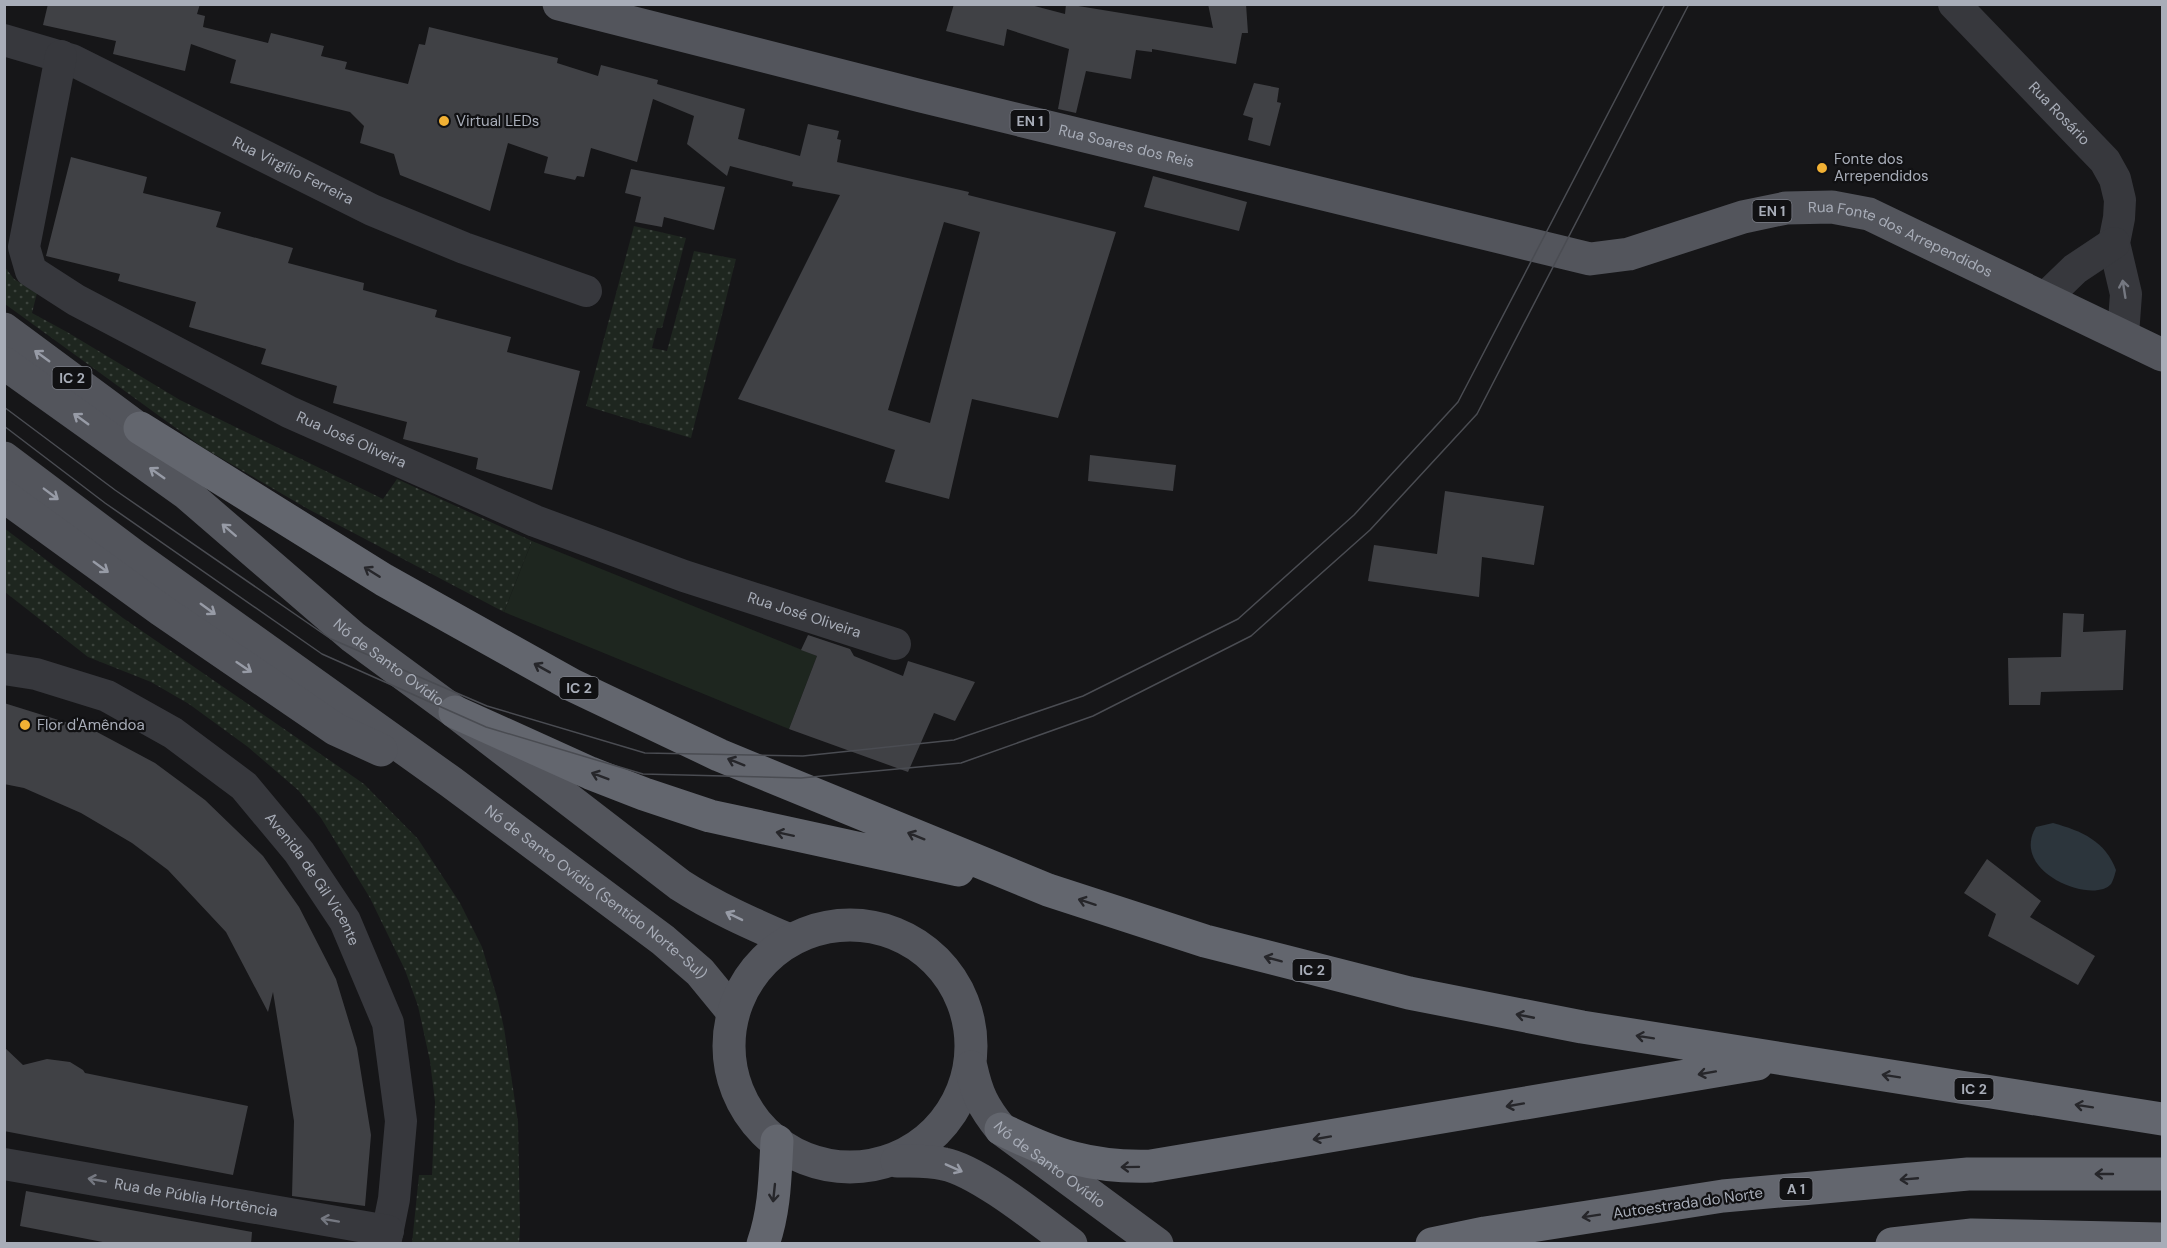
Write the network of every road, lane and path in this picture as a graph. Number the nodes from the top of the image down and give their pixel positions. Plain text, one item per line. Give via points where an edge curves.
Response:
1 (559, 4) edge
2 (1962, 6) edge
3 (4, 40) edge
4 (61, 56) junction
5 (2114, 243) junction
6 (1590, 259) joint
7 (586, 291) dead end
8 (2046, 297) junction
9 (4, 328) edge
10 (2122, 335) junction
11 (2163, 355) edge
12 (4, 363) edge
13 (140, 428) junction
14 (4, 458) edge
15 (4, 496) edge
16 (353, 637) junction
17 (895, 644) dead end
18 (4, 669) edge
19 (455, 712) junction
20 (451, 782) junction
21 (1048, 890) junction
22 (788, 939) junction
23 (732, 1011) junction
24 (1785, 1059) junction
25 (970, 1067) junction
26 (2163, 1119) edge
27 (1001, 1129) junction
28 (777, 1141) junction
29 (897, 1161) junction
30 (4, 1164) edge
31 (2163, 1174) edge
32 (386, 1237) edge
33 (2163, 1239) edge
34 (763, 1244) edge
35 (1071, 1244) edge
36 (1157, 1244) edge
37 (1432, 1244) edge
38 (1892, 1244) edge

1 - 6 main road, Rua Soares dos Reis / EN 1
2 - 5 street, Rua Rosário via 2105,161 2115,178 2120,200
3 - 4 street, Rua Virgílio Ferreira
4 - 7 street, Rua Virgílio Ferreira via 372,210
4 - 17 street, Rua José Oliveira via 24,247 31,271 76,300 289,412 535,521 684,576
5 - 8 street via 2075,269
10 -> 5 street, Rua Rosário via 2126,294
6 - 8 main road, Rua Fonte dos Arrependidos / EN 1 via 1629,254 1743,217 1786,208 1832,207 1869,214
8 - 10 main road, Rua Fonte dos Arrependidos / EN 1
13 -> 9 main road, IC 2
10 - 11 main road, Rua Fonte dos Arrependidos / EN 1
16 -> 12 main road, Nó de Santo Ovídio / IC 2 via 186,493
13 - 16 main road, IC 2 via 259,526
21 -> 13 highway, IC 2 via 719,755 572,685 384,580
14 -> 20 main road
15 -> 20 main road via 335,729
16 - 19 main road, Nó de Santo Ovídio / IC 2
18 - 32 street, Avenida de Gil Vicente via 36,674 107,696 173,733 244,786 299,852 345,921 388,1023 400,1120 394,1199
21 -> 19 highway, IC 2 via 710,816 582,769
22 -> 19 main road, Nó de Santo Ovídio via 737,918 680,885
20 - 23 main road, Nó de Santo Ovídio (Sentido Norte-Sul) via 663,940 700,972
24 -> 21 highway, IC 2 via 1582,1027 1397,990 1206,941
22 - 23 main road via 750,977
22 - 25 main road via 830,925 857,925 912,944 939,966 962,1000 969,1022
23 - 28 main road via 729,1044 733,1075 742,1099
26 -> 24 highway, IC 2
24 -> 27 highway via 1151,1167 1092,1163 1042,1149
25 - 27 main road, Nó de Santo Ovídio via 976,1092
25 - 29 main road via 961,1096 944,1123 925,1144
27 - 36 main road, Nó de Santo Ovídio
28 - 29 main road via 821,1162 860,1167
28 -> 34 highway via 775,1191
29 -> 35 main road via 946,1164 974,1177
32 -> 30 street, Rua de Públia Hortência
31 -> 37 highway, Autoestrada do Norte / A 1 via 1968,1174 1723,1196
33 - 38 highway via 1972,1235

